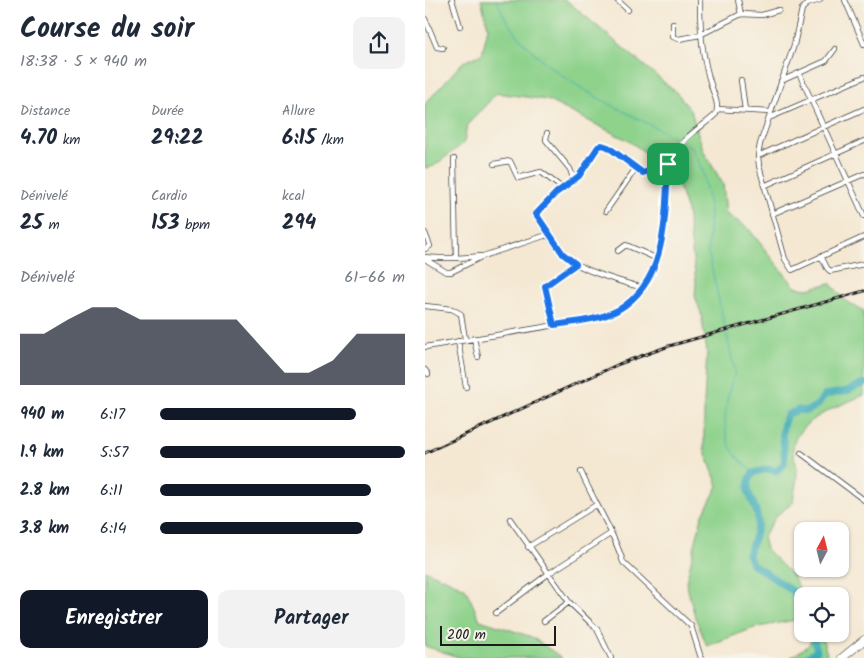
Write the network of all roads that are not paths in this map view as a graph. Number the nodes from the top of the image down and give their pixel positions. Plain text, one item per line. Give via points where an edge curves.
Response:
1 (452, 0) edge
2 (617, 0) edge
3 (700, 0) edge
4 (738, 0) edge
5 (820, 0) edge
6 (845, 0) edge
7 (628, 10) dead end
8 (779, 10) dead end
9 (741, 14) junction
10 (425, 20) edge
11 (673, 24) dead end
12 (460, 26) dead end
13 (700, 35) junction
14 (864, 44) edge
15 (443, 48) dead end
16 (835, 49) dead end
17 (799, 73) junction
18 (864, 77) edge
19 (741, 80) dead end
20 (781, 81) junction
21 (811, 101) junction
22 (717, 109) junction
23 (864, 109) edge
24 (745, 110) junction
25 (771, 112) junction
26 (769, 118) junction
27 (823, 126) junction
28 (547, 133) dead end
29 (864, 141) edge
30 (836, 154) junction
31 (758, 156) junction
32 (454, 159) dead end
33 (494, 164) dead end
34 (668, 164) junction
35 (636, 168) junction
36 (864, 174) edge
37 (573, 180) junction
38 (848, 181) junction
39 (764, 186) junction
40 (563, 188) junction
41 (607, 210) dead end
42 (772, 214) junction
43 (864, 216) edge
44 (425, 233) edge
45 (550, 234) junction
46 (864, 237) edge
47 (425, 249) edge
48 (618, 251) dead end
49 (456, 256) junction
50 (483, 256) junction
51 (821, 256) junction
52 (425, 258) edge
53 (658, 259) junction
54 (576, 264) junction
55 (864, 264) edge
56 (643, 288) junction
57 (425, 306) edge
58 (554, 325) junction
59 (474, 338) junction
60 (465, 339) junction
61 (458, 341) junction
62 (425, 347) edge
63 (478, 357) dead end
64 (466, 388) dead end
65 (801, 453) dead end
66 (581, 472) dead end
67 (864, 500) edge
68 (596, 505) junction
69 (510, 519) dead end
70 (610, 534) junction
71 (528, 547) junction
72 (549, 574) junction
73 (569, 602) junction
74 (496, 614) dead end
75 (544, 621) dead end
76 (864, 640) edge
77 (611, 658) edge
78 (701, 658) edge
79 (842, 658) edge

1 - 12 street
2 - 7 street
3 - 13 street
4 - 9 street
5 - 20 street via 802,9
6 - 14 street
8 - 9 street via 762,15
9 - 13 street
10 - 15 street via 437,47
11 - 13 street via 675,39
13 - 22 street via 705,68
16 - 17 street via 826,62
17 - 20 street
17 - 21 street
18 - 21 street
19 - 24 street
20 - 25 street
21 - 26 street
21 - 27 street
22 - 24 street
22 - 34 street via 711,119 686,140
23 - 27 street
24 - 25 street
25 - 26 street
26 - 31 street
27 - 30 street
27 - 31 street
28 - 37 street via 546,140 570,169
29 - 30 street
30 - 38 street
30 - 39 street
31 - 39 street
32 - 49 street
33 - 40 street via 510,161 518,178 541,172
34 - 35 street via 643,173
34 - 53 street
35 - 37 street via 602,145
35 - 41 street
36 - 38 street
37 - 40 street
38 - 42 street
38 - 43 street
39 - 42 street
40 - 45 street via 536,214
42 - 51 street via 792,270
44 - 47 street via 430,246
45 - 50 street
45 - 54 street via 563,254
46 - 51 street
48 - 53 street via 625,245
49 - 50 street
49 - 52 street
50 - 52 street via 451,272 444,272
51 - 55 street via 830,271
53 - 56 street
54 - 56 street
54 - 58 street via 545,286
56 - 58 street via 617,310
57 - 60 street via 452,309 461,314
58 - 59 street
59 - 60 street
59 - 63 street
60 - 61 street
61 - 62 street
61 - 64 street
65 - 67 street
66 - 68 street
68 - 70 street
68 - 71 street
69 - 71 street
70 - 72 street
70 - 78 street via 619,547 623,562 691,626
71 - 72 street
72 - 73 street
72 - 74 street
73 - 75 street
73 - 77 street via 597,629
76 - 79 highway

